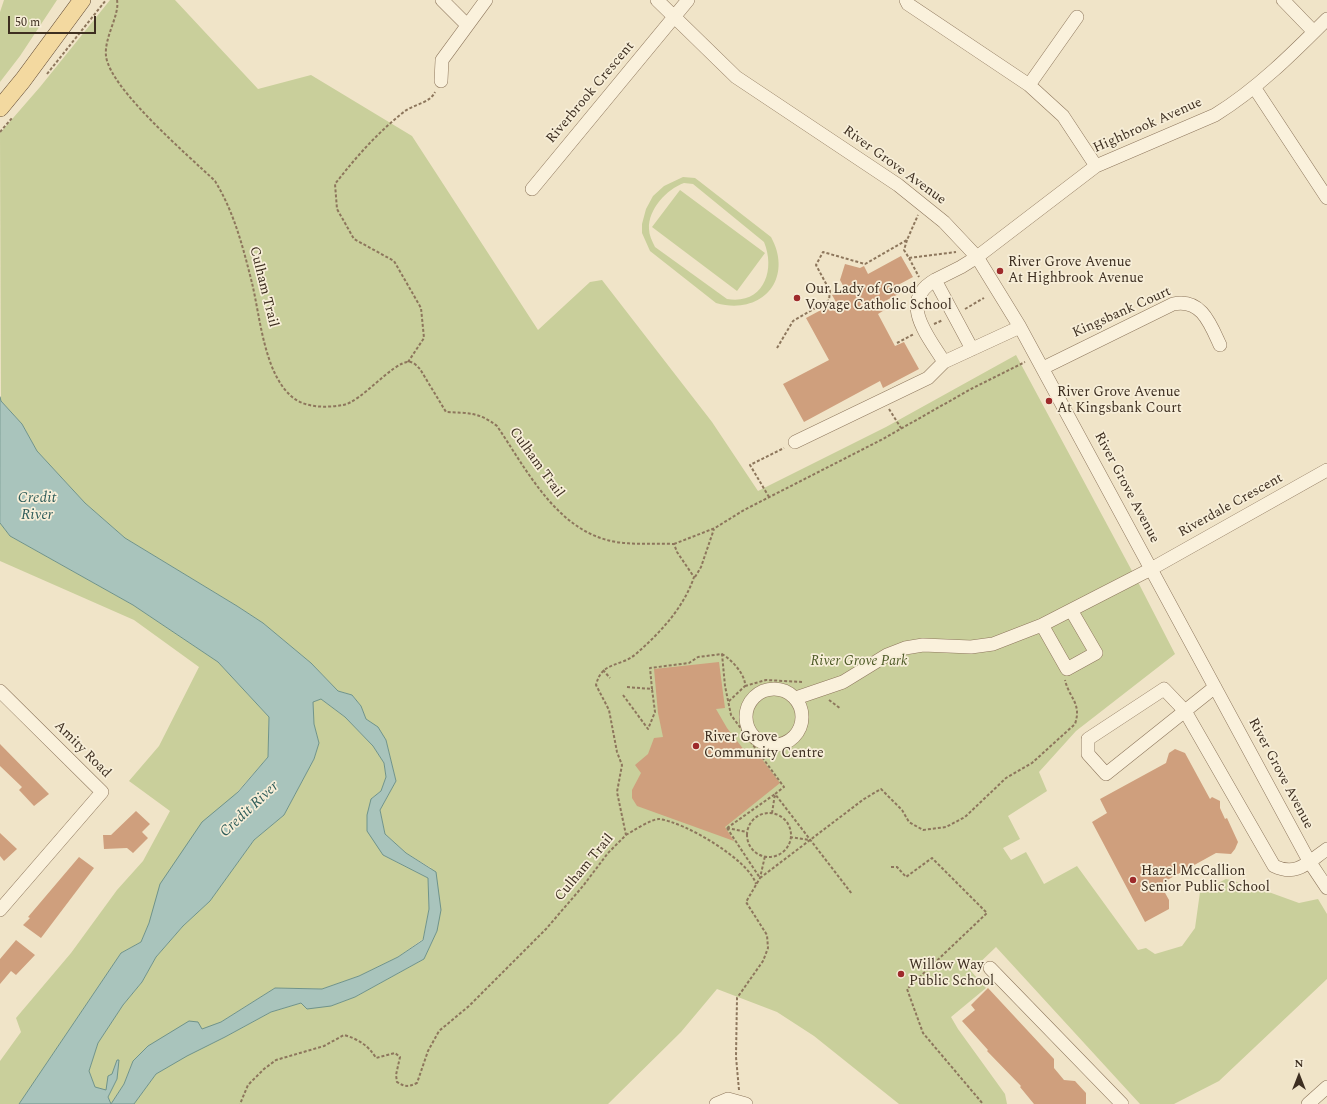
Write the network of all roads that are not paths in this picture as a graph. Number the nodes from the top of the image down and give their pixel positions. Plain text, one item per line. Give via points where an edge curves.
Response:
1 (82, 0) edge
2 (442, 0) edge
3 (486, 0) edge
4 (657, 0) edge
5 (688, 0) edge
6 (906, 0) edge
7 (1283, 0) edge
8 (674, 17) junction
9 (1077, 17) dead end
10 (1327, 19) edge
11 (467, 25) junction
12 (1314, 32) junction
13 (441, 81) road end
14 (1029, 85) junction
15 (1254, 87) junction
16 (0, 108) edge
17 (1096, 166) junction
18 (532, 188) dead end
19 (1327, 198) edge
20 (973, 254) junction
21 (935, 280) junction
22 (1020, 327) junction
23 (1220, 345) dead end
24 (972, 349) junction
25 (944, 362) junction
26 (1043, 368) junction
27 (795, 442) road end
28 (1327, 470) edge
29 (1151, 569) junction
30 (1071, 610) junction
31 (1042, 625) junction
32 (1215, 687) junction
33 (0, 690) edge
34 (796, 698) junction
35 (1184, 711) junction
36 (1327, 849) edge
37 (1309, 861) junction
38 (1327, 888) edge
39 (1, 908) edge
40 (990, 968) dead end
41 (1327, 1087) edge
42 (1314, 1102) edge
43 (743, 1103) edge
44 (716, 1104) edge
45 (1122, 1104) edge

1 - 16 main road
2 - 11 street
3 - 11 street
4 - 8 street, River Grove Avenue
5 - 8 street, Riverbrook Crescent
6 - 14 street via 908,4
7 - 12 street
8 - 18 street, Riverbrook Crescent
8 - 20 street, River Grove Avenue via 736,77 898,185 944,222
9 - 14 street
10 - 12 street, Highbrook Avenue
11 - 13 street via 442,60
12 - 15 street, Highbrook Avenue
14 - 17 street via 1064,116
15 - 17 street, Highbrook Avenue via 1215,115
15 - 19 street
17 - 20 street, Highbrook Avenue
20 - 21 street, Highbrook Avenue via 961,267
20 - 22 street, River Grove Avenue
21 - 24 street
21 - 25 street, Highbrook Avenue via 927,285 918,299 916,310 934,350
22 - 24 street
22 - 26 street, River Grove Avenue
23 - 26 street, Kingsbank Court via 1210,322 1196,306 1180,303 1173,304
24 - 25 street
25 - 27 street via 928,378
26 - 29 street, River Grove Avenue
28 - 29 street, Riverdale Crescent
29 - 30 street, Riverdale Crescent
29 - 32 street, River Grove Avenue
30 - 31 street, Riverdale Crescent
30 - 31 street via 1096,653 1067,669
31 - 34 street, Riverdale Crescent via 993,644 905,648 886,655 843,682
32 - 35 street
32 - 37 street, River Grove Avenue
33 - 39 street, Amity Road via 102,792
34 - 34 street via 784,690 762,691 747,710 746,721 751,734 762,743 776,746 794,739 803,720
35 - 35 street via 1164,689 1088,739 1088,754 1106,774
35 - 37 street via 1274,866 1284,871 1294,871
36 - 37 street
37 - 38 street, River Grove Avenue
40 - 45 street
41 - 42 street
43 - 44 street via 728,1099

